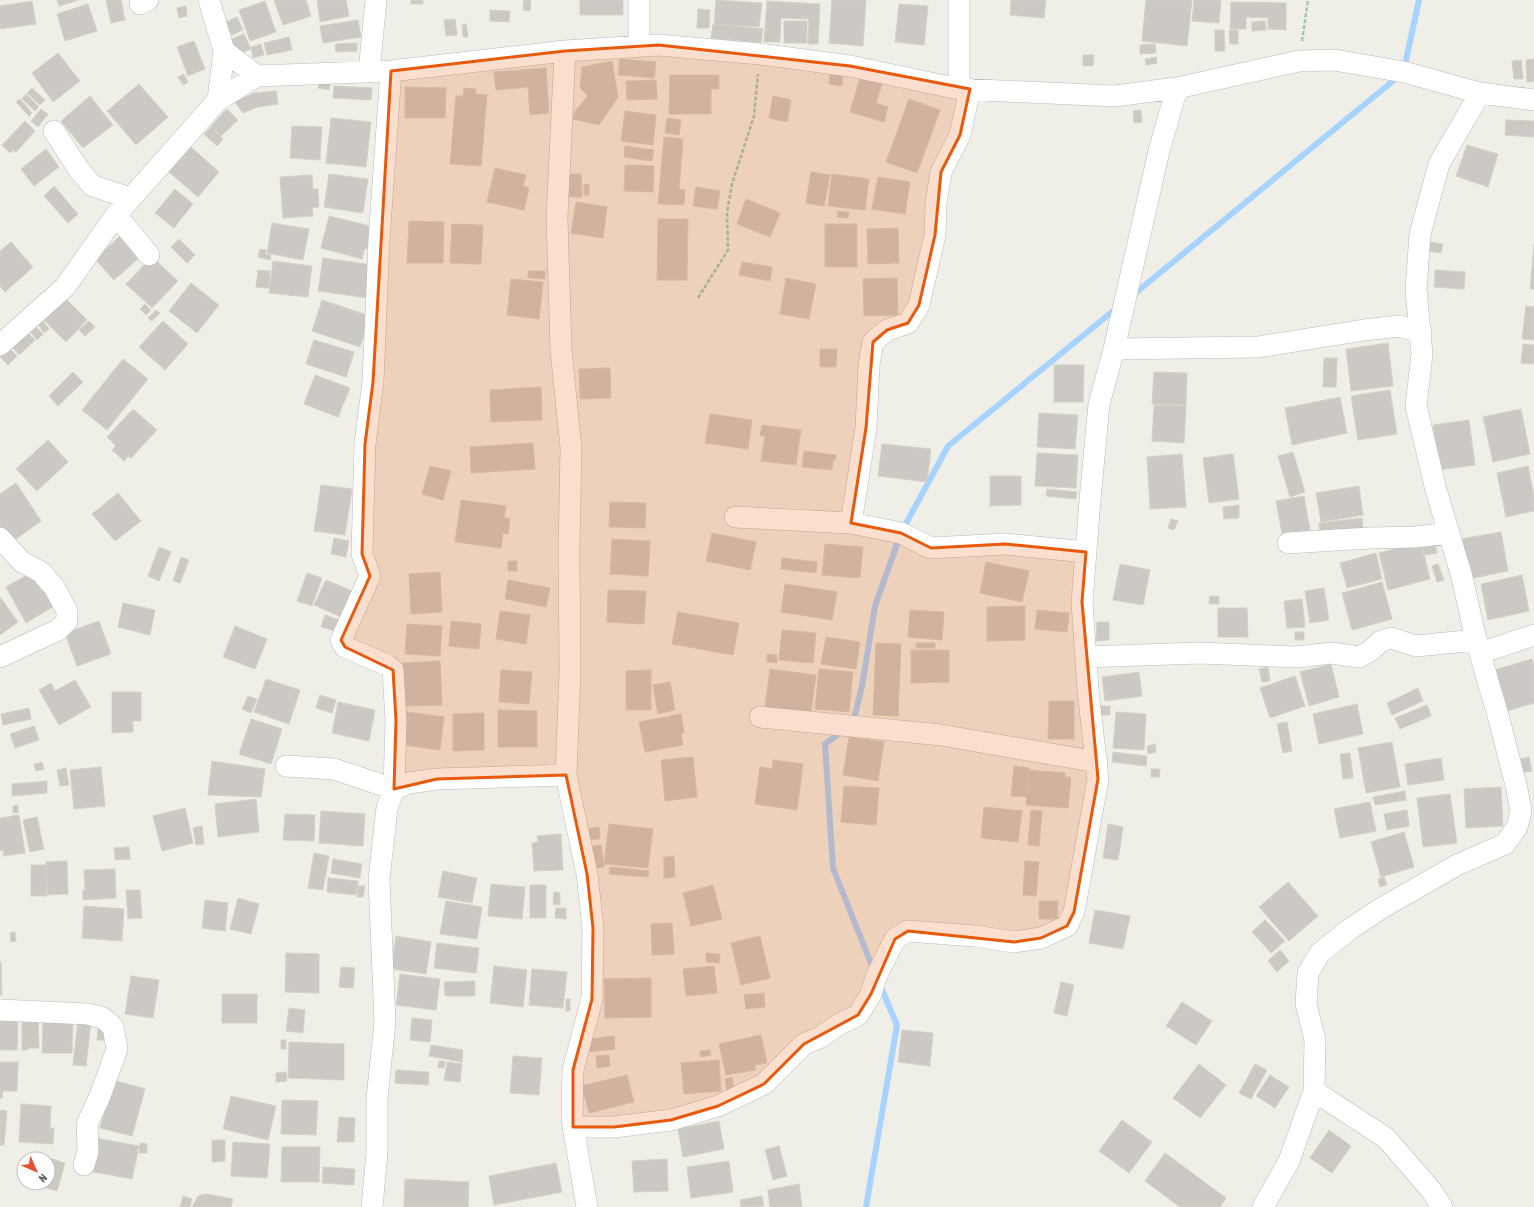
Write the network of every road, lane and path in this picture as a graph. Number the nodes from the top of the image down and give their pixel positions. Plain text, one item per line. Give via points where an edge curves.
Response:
1 (209, 0) edge
2 (376, 0) edge
3 (639, 0) edge
4 (959, 0) edge
5 (1308, 0) edge
6 (639, 46) junction
7 (224, 51) junction
8 (565, 51) junction
9 (760, 54) junction
10 (1299, 61) junction
11 (391, 71) junction
12 (369, 72) junction
13 (257, 76) junction
14 (1177, 88) junction
15 (965, 89) junction
16 (1480, 93) junction
17 (218, 100) junction
18 (1534, 100) edge
19 (54, 131) dead end
20 (130, 198) junction
21 (116, 215) junction
22 (149, 255) dead end
23 (698, 298) dead end
24 (1421, 332) junction
25 (0, 345) edge
26 (1114, 349) junction
27 (735, 517) dead end
28 (851, 523) junction
29 (1449, 533) junction
30 (0, 538) edge
31 (1288, 543) dead end
32 (1086, 552) junction
33 (1534, 635) edge
34 (1478, 646) junction
35 (0, 657) edge
36 (1086, 657) junction
37 (760, 717) dead end
38 (1097, 762) junction
39 (286, 766) dead end
40 (566, 775) junction
41 (394, 788) junction
42 (0, 1010) edge
43 (1314, 1091) junction
44 (573, 1127) junction
45 (84, 1165) dead end
46 (372, 1207) edge
47 (587, 1207) edge
48 (1263, 1207) edge
49 (1442, 1207) edge

1 - 7 street
2 - 12 street
3 - 6 street
4 - 15 street
5 - 10 path
6 - 8 street
6 - 9 street via 659,45
7 - 13 street
7 - 17 street
8 - 11 street
8 - 40 street via 556,217 561,350 571,448 570,671
9 - 15 street via 850,66
9 - 23 path via 754,116 732,184 726,213 728,250
10 - 14 street
10 - 16 street via 1334,60 1404,72
11 - 12 street
11 - 41 street via 379,240 373,382 365,444 362,554 370,576 341,640 345,647 387,665 392,670 396,720
12 - 13 street
13 - 17 street
14 - 15 street via 1114,96
14 - 26 street via 1159,151
15 - 28 street via 960,135 941,172 936,203 935,235 919,304 908,324 886,330 873,342 866,428
16 - 18 street
16 - 24 street via 1439,164 1420,234 1416,290
17 - 20 street
19 - 20 street via 79,170 93,186
20 - 21 street
21 - 22 street
21 - 25 street via 65,286
24 - 26 street via 1400,326 1258,347
24 - 29 street via 1422,354 1416,406
26 - 32 street via 1099,404
27 - 28 street
28 - 32 street via 901,533 931,548 1004,544
29 - 31 street
29 - 34 street
30 - 35 street via 22,562 41,572 54,587 67,611 67,621 58,630
32 - 36 street via 1082,602
33 - 34 street
34 - 36 street via 1416,646 1391,638 1381,641 1370,651 1359,656 1332,653 1297,657 1199,653
34 - 43 street via 1517,789 1521,811 1518,827 1505,844 1457,865 1380,909 1320,953 1308,973 1306,1004 1315,1040
36 - 38 street
37 - 38 street via 941,735
38 - 44 street via 1098,779 1074,912 1067,926 1041,938 1014,942 908,931 895,939 876,977 871,994 858,1015 804,1044 764,1084 718,1106 671,1120 614,1128
39 - 41 street via 334,769
40 - 41 street via 437,779 408,783
40 - 44 street via 587,874 593,928 592,999 573,1070
41 - 46 street via 387,808 379,879 385,1022
42 - 45 street via 88,1014 103,1018 114,1026 117,1048 87,1124 88,1152
43 - 48 street via 1289,1161
43 - 49 street via 1386,1138 1431,1190
44 - 47 street

